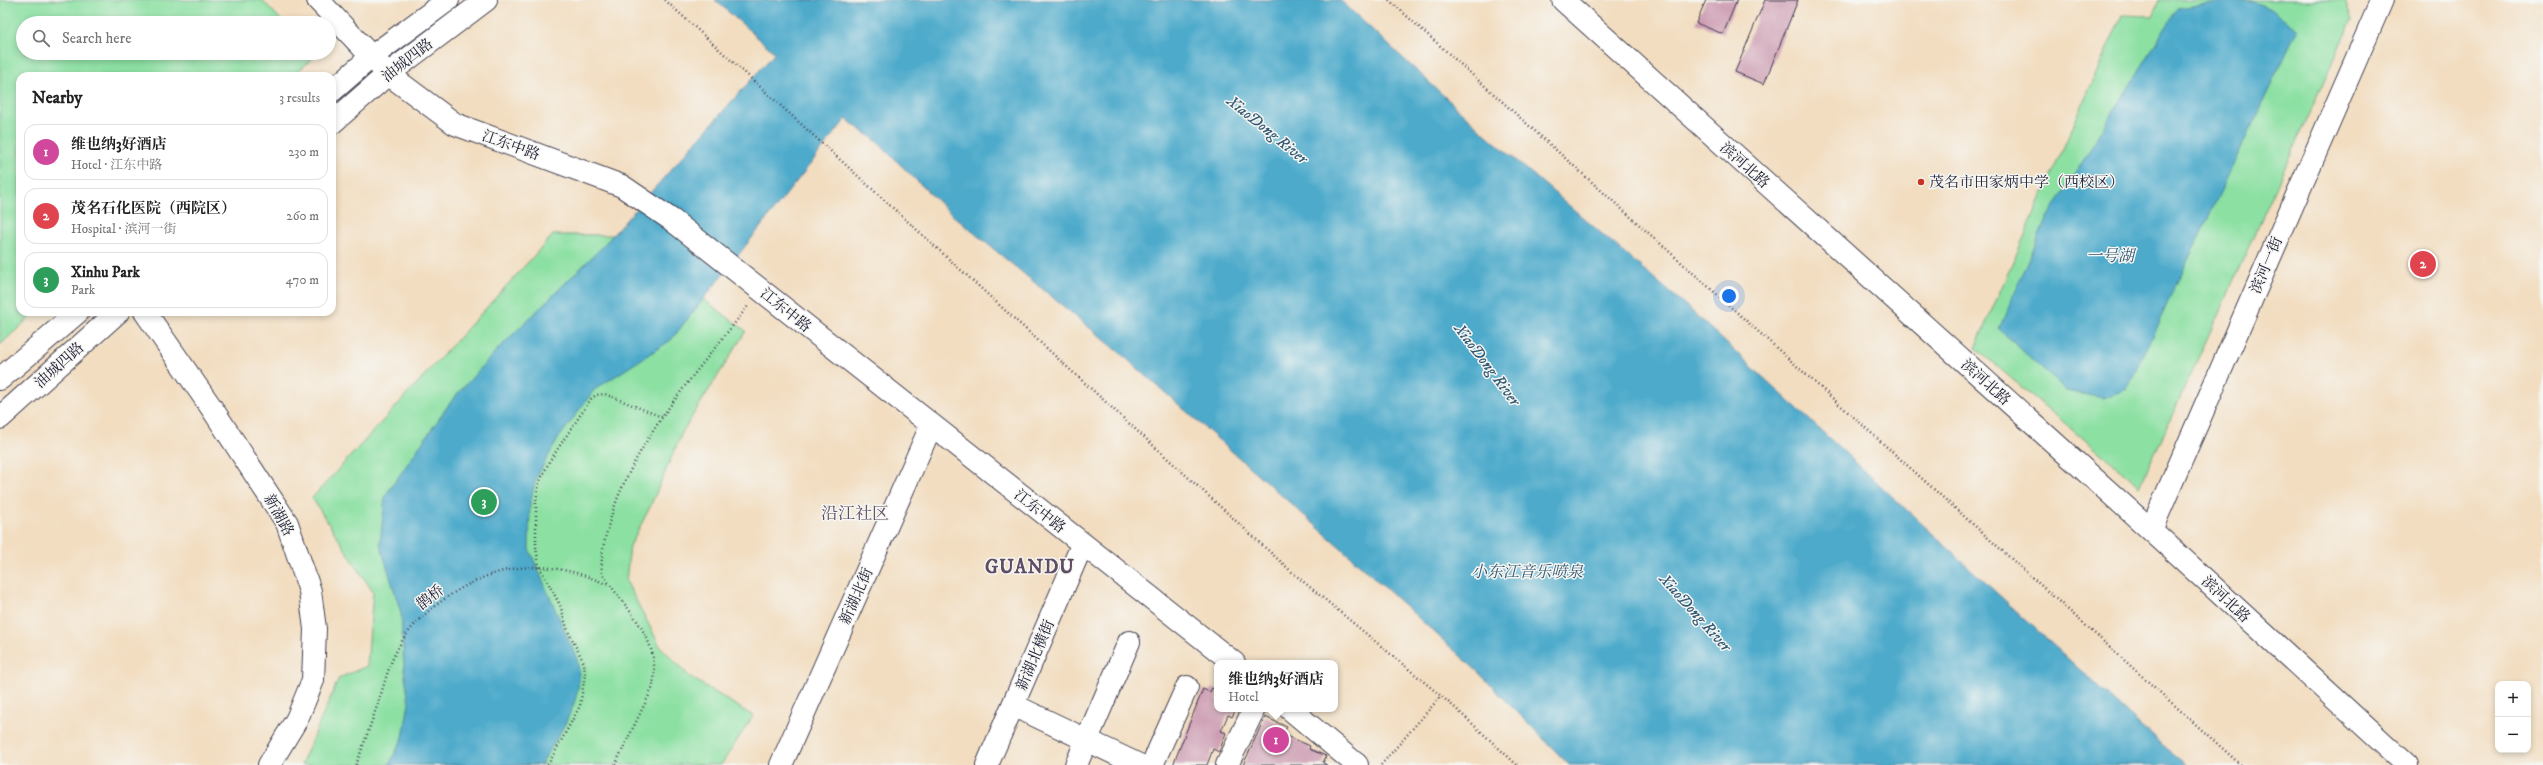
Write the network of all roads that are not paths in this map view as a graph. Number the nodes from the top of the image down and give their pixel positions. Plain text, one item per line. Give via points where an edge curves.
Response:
1 (318, 0) edge
2 (448, 0) edge
3 (486, 0) edge
4 (1563, 0) edge
5 (2382, 0) edge
6 (333, 16) edge
7 (336, 19) edge
8 (371, 56) junction
9 (388, 74) junction
10 (336, 87) edge
11 (336, 120) edge
12 (73, 316) edge
13 (114, 316) edge
14 (148, 316) edge
15 (0, 379) edge
16 (0, 418) edge
17 (931, 426) junction
18 (2151, 530) junction
19 (1082, 544) junction
20 (1129, 642) dead end
21 (1230, 660) edge
22 (1187, 687) dead end
23 (1013, 705) junction
24 (1253, 712) edge
25 (1294, 712) edge
26 (1086, 741) junction
27 (269, 765) edge
28 (781, 765) edge
29 (987, 765) edge
30 (1076, 765) edge
31 (1140, 765) edge
32 (1152, 765) edge
33 (1227, 765) edge
34 (1356, 765) edge
35 (2407, 765) edge

1 - 6 street, 江东中路
2 - 8 street, 油城四路
3 - 9 street, 油城四路
4 - 18 street, 滨河北路
5 - 18 street, 滨河一街
7 - 8 street, 江东中路
8 - 9 street, 江东中路
8 - 10 street, 油城四路
9 - 11 street, 油城四路
9 - 17 street, 江东中路 via 455,124 622,186 672,220
12 - 15 street, 油城四路
13 - 16 street, 油城四路
14 - 27 street, 新湖路 via 287,523 310,591 315,629 313,680 297,719
17 - 19 street, 江东中路
17 - 28 street, 新湖北街
18 - 35 street, 滨河北路
19 - 21 street, 江东中路
19 - 23 street, 新湖北横街
20 - 26 street
22 - 32 street
23 - 26 street
23 - 29 street, 新湖北横街
24 - 33 street
25 - 34 street
26 - 30 street
26 - 31 street

